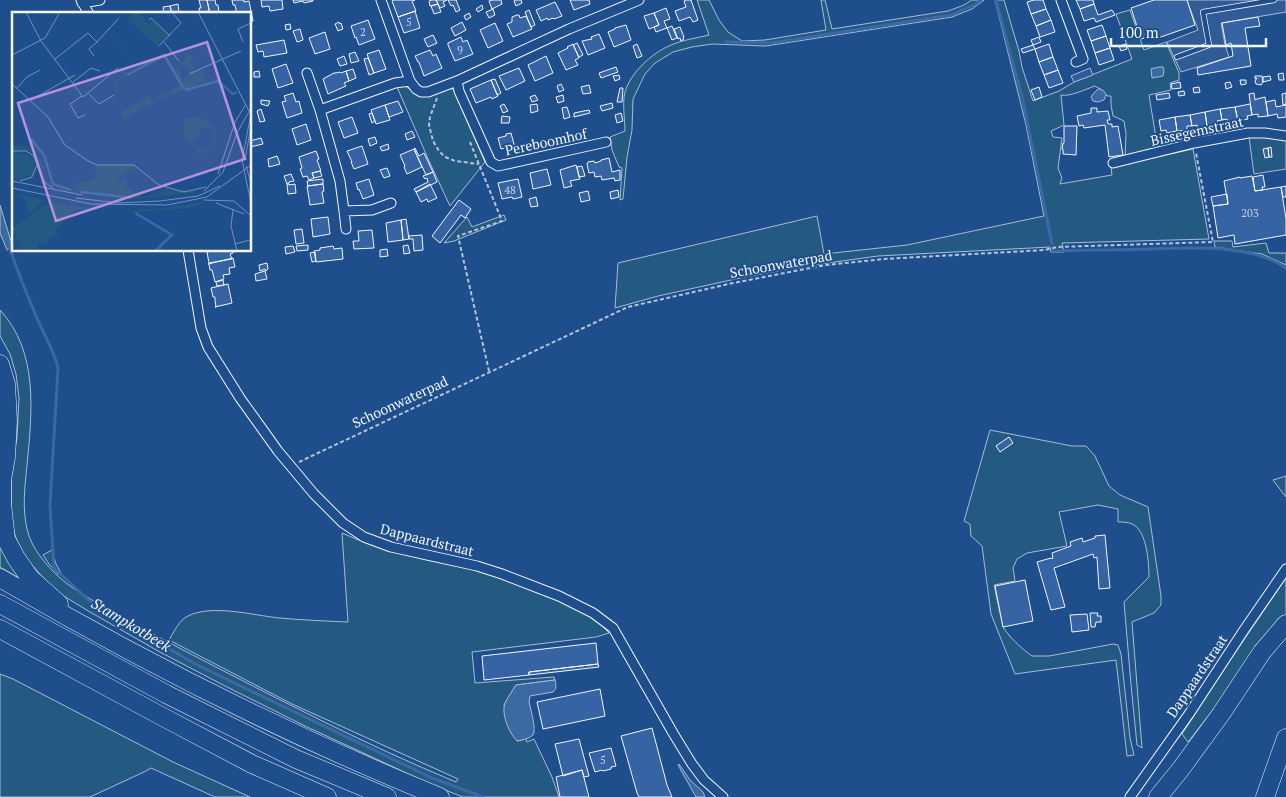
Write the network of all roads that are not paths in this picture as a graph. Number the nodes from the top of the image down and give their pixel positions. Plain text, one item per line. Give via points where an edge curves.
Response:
1 (100, 0) edge
2 (381, 0) edge
3 (639, 0) edge
4 (1061, 0) edge
5 (1274, 0) edge
6 (82, 1) edge
7 (1258, 2) edge
8 (1177, 57) dead end
9 (1076, 62) dead end
10 (307, 73) dead end
11 (410, 81) junction
12 (457, 81) junction
13 (320, 110) junction
14 (1286, 136) edge
15 (606, 142) dead end
16 (1113, 163) dead end
17 (391, 203) dead end
18 (344, 210) junction
19 (346, 230) dead end
20 (188, 251) edge
21 (0, 364) edge
22 (6, 384) junction
23 (0, 407) edge
24 (1286, 569) edge
25 (0, 578) edge
26 (0, 604) edge
27 (1286, 624) edge
28 (83, 626) junction
29 (0, 630) edge
30 (1286, 738) edge
31 (327, 797) edge
32 (387, 797) edge
33 (440, 797) edge
34 (723, 797) edge
35 (1130, 797) edge
36 (1158, 797) edge
37 (1265, 797) edge

1 - 6 street
2 - 11 street
3 - 12 street
4 - 9 street via 1083,59
5 - 7 lane
7 - 8 lane via 1203,12 1209,45
10 - 13 street
11 - 12 street via 421,92
11 - 13 street via 395,82
12 - 15 street, Pereboomhof via 492,162 498,166
13 - 18 street via 340,181
14 - 16 street, Bissegemstraat via 1248,133
17 - 18 street via 372,210
18 - 19 street
20 - 34 street, Dappaardstraat via 201,328 208,347 289,466 314,494 343,523 364,537 390,547 518,579 593,613 613,628 692,764
21 - 22 highway
22 - 23 highway
22 - 28 highway via 8,420 2,504 6,538 30,578
24 - 35 street, Dappaardstraat
25 - 28 highway
26 - 32 highway via 166,694 296,759
27 - 36 highway via 1262,652 1221,714
28 - 33 highway via 278,726
29 - 31 highway via 252,764
30 - 37 highway

